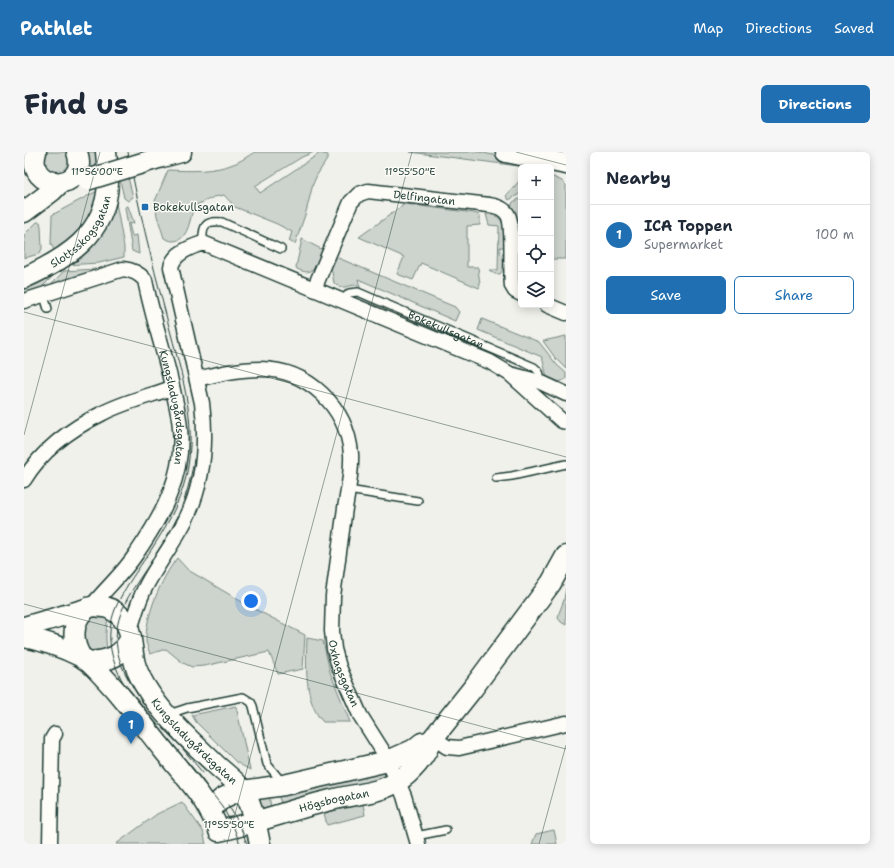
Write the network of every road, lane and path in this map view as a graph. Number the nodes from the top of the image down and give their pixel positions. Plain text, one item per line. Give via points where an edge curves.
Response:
1 (77, 152) edge
2 (506, 152) edge
3 (172, 154) edge
4 (106, 158) edge
5 (31, 159) edge
6 (566, 164) edge
7 (72, 181) junction
8 (24, 212) edge
9 (203, 243) junction
10 (281, 249) dead end
11 (24, 278) edge
12 (314, 289) junction
13 (518, 292) edge
14 (343, 300) junction
15 (24, 301) edge
16 (554, 308) edge
17 (566, 313) edge
18 (510, 374) junction
19 (197, 379) junction
20 (540, 382) junction
21 (172, 388) junction
22 (566, 394) edge
23 (566, 422) edge
24 (566, 464) edge
25 (496, 478) dead end
26 (24, 480) edge
27 (348, 490) junction
28 (418, 501) dead end
29 (566, 556) edge
30 (88, 608) junction
31 (24, 627) edge
32 (130, 633) junction
33 (24, 637) edge
34 (85, 659) junction
35 (167, 715) junction
36 (566, 723) edge
37 (55, 734) dead end
38 (432, 740) junction
39 (388, 760) junction
40 (398, 782) junction
41 (284, 785) junction
42 (243, 790) junction
43 (210, 811) junction
44 (256, 822) junction
45 (446, 830) dead end
46 (222, 838) edge
47 (417, 840) edge
48 (50, 844) edge
49 (260, 844) edge

1 - 7 street via 78,168
2 - 6 street
3 - 7 street, bridge
4 - 11 street, Slottsskogsgatan via 106,195 102,212 94,227 68,255
5 - 7 street via 40,176 49,182
7 - 8 street via 52,191
9 - 10 lane via 204,227 212,221 222,222
9 - 12 street, Bokekullsgatan
9 - 19 street, Kungsladugårdsgatan via 189,248 172,263
12 - 13 street, Delfingatan via 351,202 359,194 368,191 490,205 503,209 511,226 512,286
12 - 14 street, Bokekullsgatan
14 - 18 street, Bokekullsgatan via 490,362
14 - 20 lane, Bokekullsgatan via 349,293 358,292 534,367 540,375
15 - 21 street, Kungsladugårdsgatan via 46,302 123,269 136,272 145,280
16 - 17 street
18 - 20 street, Bokekullsgatan
18 - 23 street, Bokekullsgatan
19 - 27 street, Oxhagsgatan via 234,371 260,369 292,375 317,388 330,401 344,423 351,454
19 - 32 street, Kungsladugårdsgatan via 205,422 201,477 186,518 147,584
20 - 22 street, Bokekullsgatan
21 - 26 street via 111,409 82,424 45,451
21 - 30 street, Kungsladugårdsgatan via 179,416 180,442 177,470 170,493 161,514 136,554 122,573
24 - 25 lane
27 - 28 lane
27 - 39 street, Oxhagsgatan via 333,596 334,649 346,685 360,715
29 - 38 street, Högsbogatan via 550,583
30 - 31 street
30 - 32 street via 108,608 114,611 127,624
30 - 34 street via 77,621 74,634 75,643
32 - 34 street via 127,646 118,654 103,661
32 - 35 street, Kungsladugårdsgatan via 138,674
33 - 34 street via 68,650
34 - 43 street via 117,693
35 - 41 lane via 187,708 242,697 251,702 267,764
35 - 42 street, Kungsladugårdsgatan via 179,730
36 - 38 street via 459,748 447,747
37 - 48 street via 52,739
38 - 39 street, Högsbogatan
38 - 40 street, Högsbogatan via 428,750 410,773
39 - 40 street, Oxhagsgatan
39 - 41 street, Högsbogatan
40 - 44 street, Högsbogatan via 382,789 331,800
40 - 47 street, Oxhagsgatan
41 - 42 street, Högsbogatan
42 - 43 street, Högsbogatan via 228,794
42 - 44 street, Kungsladugårdsgatan
43 - 46 street
44 - 46 street, Högsbogatan
44 - 49 street, Kungsladugårdsgatan
45 - 47 lane

